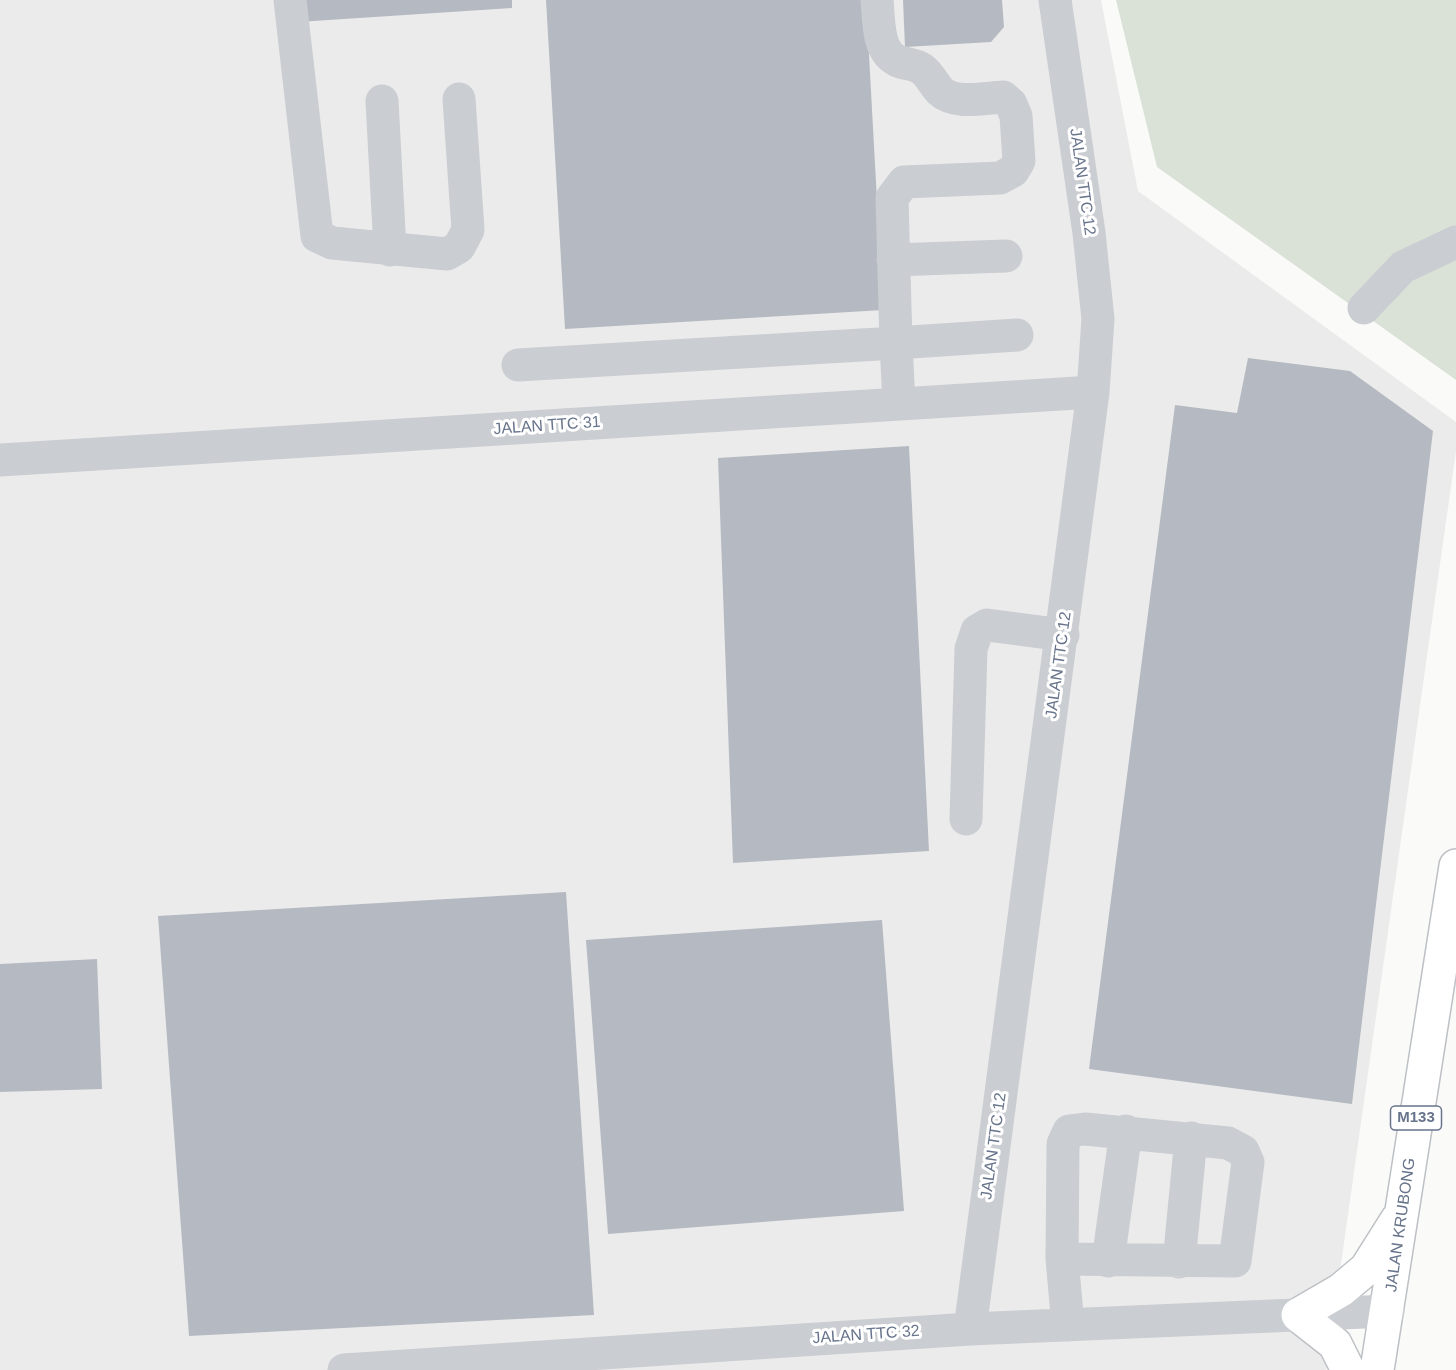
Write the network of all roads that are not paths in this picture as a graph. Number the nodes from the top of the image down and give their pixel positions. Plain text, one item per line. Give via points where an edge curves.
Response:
1 (290, 0) edge
2 (877, 0) edge
3 (1055, 0) edge
4 (459, 99) dead end
5 (382, 101) dead end
6 (1456, 242) edge
7 (390, 250) junction
8 (1006, 256) dead end
9 (893, 260) junction
10 (1365, 308) dead end
11 (1017, 335) dead end
12 (896, 343) junction
13 (519, 365) dead end
14 (1093, 392) junction
15 (899, 404) junction
16 (0, 460) edge
17 (1063, 635) junction
18 (966, 819) dead end
19 (1456, 866) edge
20 (1126, 1131) junction
21 (1191, 1138) junction
22 (1403, 1211) junction
23 (1062, 1259) junction
24 (1108, 1261) junction
25 (1179, 1262) junction
26 (1388, 1311) junction
27 (1298, 1315) junction
28 (1068, 1325) junction
29 (970, 1329) junction
30 (419, 1368) edge
31 (344, 1370) edge
32 (1348, 1370) edge
33 (1377, 1370) edge

1 - 7 street via 317,236 332,243
2 - 9 street via 881,33 890,56 929,74 940,91 952,99 1003,97 1011,104 1016,116 1019,161 1013,171 1000,178 904,182 892,198
3 - 14 street, JALAN TTC 12 via 1098,319
4 - 7 street via 468,230 459,247 447,254
5 - 7 street
6 - 10 street via 1402,267
8 - 9 street
9 - 12 street
11 - 12 street
12 - 13 street
12 - 15 street
14 - 15 street, JALAN TTC 31
14 - 17 street, JALAN TTC 12
15 - 16 street, JALAN TTC 31
17 - 18 street via 987,625 977,631 971,649
17 - 29 street, JALAN TTC 12
19 - 22 main road, JALAN KRUBONG / M133
20 - 21 street
20 - 23 street via 1069,1131 1064,1144
20 - 24 street
21 - 25 street
21 - 25 street via 1228,1143 1243,1151 1248,1162 1235,1261
22 - 26 main road, JALAN KRUBONG / M133
22 - 27 main road via 1366,1269 1341,1290
23 - 24 street
23 - 28 street
24 - 25 street
26 - 27 street, JALAN TTC 32
26 - 33 main road, JALAN KRUBONG / M133
27 - 28 street, JALAN TTC 32
27 - 32 main road via 1335,1344
28 - 29 street, JALAN TTC 32
29 - 30 street, JALAN TTC 32
30 - 31 street, JALAN TTC 32

